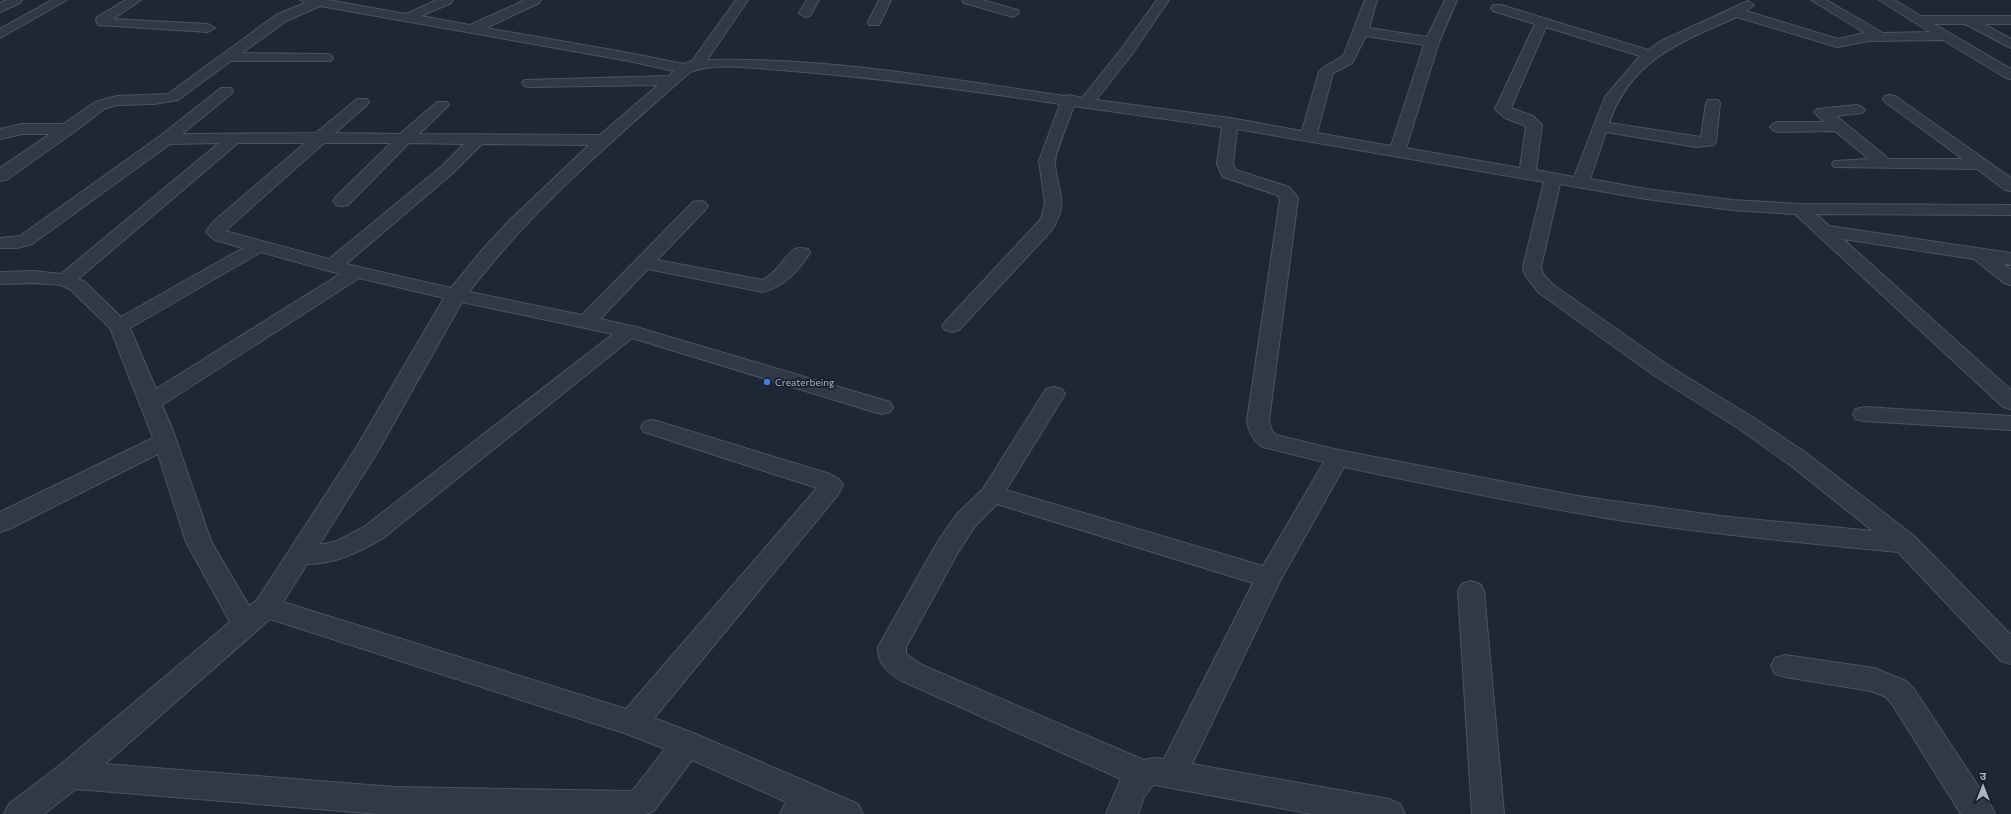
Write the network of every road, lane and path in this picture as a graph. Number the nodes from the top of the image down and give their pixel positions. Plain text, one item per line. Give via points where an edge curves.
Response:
1 (16, 0) edge
2 (62, 0) edge
3 (135, 0) edge
4 (359, 0) edge
5 (447, 0) edge
6 (535, 0) edge
7 (742, 0) edge
8 (813, 0) edge
9 (885, 0) edge
10 (968, 0) edge
11 (1163, 0) edge
12 (1371, 0) edge
13 (1451, 0) edge
14 (1817, 0) edge
15 (1885, 0) edge
16 (313, 1) edge
17 (342, 6) junction
18 (1738, 6) edge
19 (0, 8) edge
20 (1497, 8) dead end
21 (805, 13) dead end
22 (1013, 13) dead end
23 (407, 18) junction
24 (1918, 20) junction
25 (1968, 20) junction
26 (2011, 20) edge
27 (874, 22) dead end
28 (1542, 22) junction
29 (208, 28) dead end
30 (472, 29) junction
31 (1361, 30) junction
32 (2, 32) edge
33 (1945, 36) junction
34 (1881, 37) junction
35 (1432, 42) junction
36 (2011, 44) edge
37 (1650, 55) junction
38 (228, 57) junction
39 (326, 58) dead end
40 (685, 71) junction
41 (2011, 75) edge
42 (529, 83) dead end
43 (226, 91) dead end
44 (1069, 99) junction
45 (1890, 99) dead end
46 (362, 102) dead end
47 (1087, 102) junction
48 (1713, 103) dead end
49 (442, 105) dead end
50 (1857, 110) dead end
51 (1230, 123) junction
52 (1600, 126) junction
53 (1838, 126) junction
54 (1778, 127) dead end
55 (69, 129) junction
56 (0, 134) edge
57 (1308, 136) junction
58 (235, 138) junction
59 (322, 138) junction
60 (166, 139) junction
61 (404, 139) junction
62 (478, 139) junction
63 (603, 140) junction
64 (1397, 152) junction
65 (1840, 164) dead end
66 (1885, 164) junction
67 (1981, 164) junction
68 (1527, 174) junction
69 (0, 176) edge
70 (1553, 178) junction
71 (1580, 183) junction
72 (2011, 186) edge
73 (342, 201) dead end
74 (1732, 205) junction
75 (699, 206) dead end
76 (1800, 209) junction
77 (2011, 210) edge
78 (1824, 231) junction
79 (0, 242) edge
80 (260, 245) junction
81 (801, 253) dead end
82 (1980, 255) junction
83 (2011, 259) edge
84 (644, 263) junction
85 (333, 265) junction
86 (356, 272) junction
87 (0, 278) edge
88 (65, 280) junction
89 (2011, 280) edge
90 (456, 295) junction
91 (586, 322) junction
92 (119, 326) junction
93 (952, 326) dead end
94 (629, 331) junction
95 (1054, 394) dead end
96 (150, 402) junction
97 (2011, 402) edge
98 (882, 407) dead end
99 (1864, 414) dead end
100 (2011, 423) edge
101 (652, 427) dead end
102 (165, 441) junction
103 (1338, 458) junction
104 (994, 492) junction
105 (0, 523) edge
106 (1905, 543) junction
107 (299, 555) junction
108 (1269, 578) junction
109 (1471, 591) dead end
110 (256, 616) junction
111 (2011, 653) edge
112 (1785, 666) dead end
113 (632, 724) junction
114 (688, 744) junction
115 (1142, 774) junction
116 (1172, 774) junction
117 (71, 775) junction
118 (801, 805) edge
119 (552, 809) edge
120 (20, 814) edge
121 (847, 814) edge
122 (1122, 814) edge
123 (1389, 814) edge
124 (1488, 814) edge
125 (1979, 814) edge

1 - 19 street
2 - 32 street
3 - 29 street via 102,20 103,22
4 - 17 street
5 - 23 street
6 - 30 street
7 - 40 street
8 - 21 street
9 - 27 street
10 - 22 street
11 - 47 street
12 - 31 street
13 - 35 street
14 - 34 street
15 - 24 street
16 - 17 street
16 - 38 street via 281,18
17 - 23 street
18 - 34 street via 1837,43
18 - 37 street
20 - 28 street
23 - 30 street
24 - 25 street
24 - 33 street
25 - 26 street
25 - 36 street
28 - 37 street
28 - 68 street via 1503,109 1528,119 1534,125
30 - 40 street via 629,57
31 - 35 street
31 - 57 street via 1349,58 1343,64 1326,72
33 - 34 street
33 - 41 street
35 - 64 street
37 - 52 street via 1612,97
38 - 39 street
38 - 55 street via 173,97 106,103
40 - 42 street
40 - 44 street via 737,63 853,71
40 - 63 street
43 - 60 street
44 - 47 street
44 - 93 street via 1047,161 1054,203 1050,219
45 - 67 street
46 - 59 street
47 - 51 street
48 - 52 street via 1708,142
49 - 61 street
50 - 53 street via 1822,112
51 - 57 street
51 - 103 street via 1225,164 1228,173 1283,191 1289,198 1259,429 1263,438 1271,442
52 - 71 street
53 - 54 street
53 - 66 street
55 - 56 street via 22,129
55 - 69 street
57 - 64 street
58 - 59 street
58 - 60 street
58 - 88 street
59 - 61 street
59 - 80 street via 215,232 221,236
60 - 79 street via 26,240 17,243
61 - 62 street
61 - 73 street
62 - 63 street
62 - 85 street via 448,169
63 - 90 street via 494,248
64 - 68 street
65 - 66 street
66 - 67 street
67 - 72 street
68 - 70 street
70 - 71 street
70 - 106 street via 1532,267 1538,280 1662,371 1798,459
71 - 74 street
74 - 76 street
74 - 78 street
75 - 84 street
76 - 77 street
76 - 78 street
78 - 82 street
78 - 97 street
80 - 85 street
80 - 92 street
81 - 84 street via 776,281 763,286
82 - 83 street
82 - 89 street
84 - 91 street
85 - 86 street
86 - 90 street
86 - 96 street
87 - 88 street via 34,277
88 - 92 street via 78,286
90 - 91 street
90 - 107 street via 366,451
91 - 94 street
92 - 96 street
94 - 98 street
94 - 107 street via 372,533 353,545 333,553
95 - 104 street
96 - 102 street
99 - 100 street
101 - 113 street via 831,485
102 - 105 street
102 - 110 street via 199,542
103 - 106 street via 1534,497 1657,516 1758,530
103 - 108 street
104 - 108 street via 999,497
104 - 115 street via 966,520 947,548 892,647 891,655 896,663 912,673
106 - 111 street
107 - 110 street
108 - 116 street
109 - 124 street
110 - 113 street
110 - 117 street
112 - 125 street via 1874,680 1896,689
113 - 114 street
114 - 118 street
114 - 119 street via 643,801 630,805
115 - 116 street
115 - 122 street
116 - 123 street
117 - 119 street via 394,801
117 - 120 street
118 - 121 street

